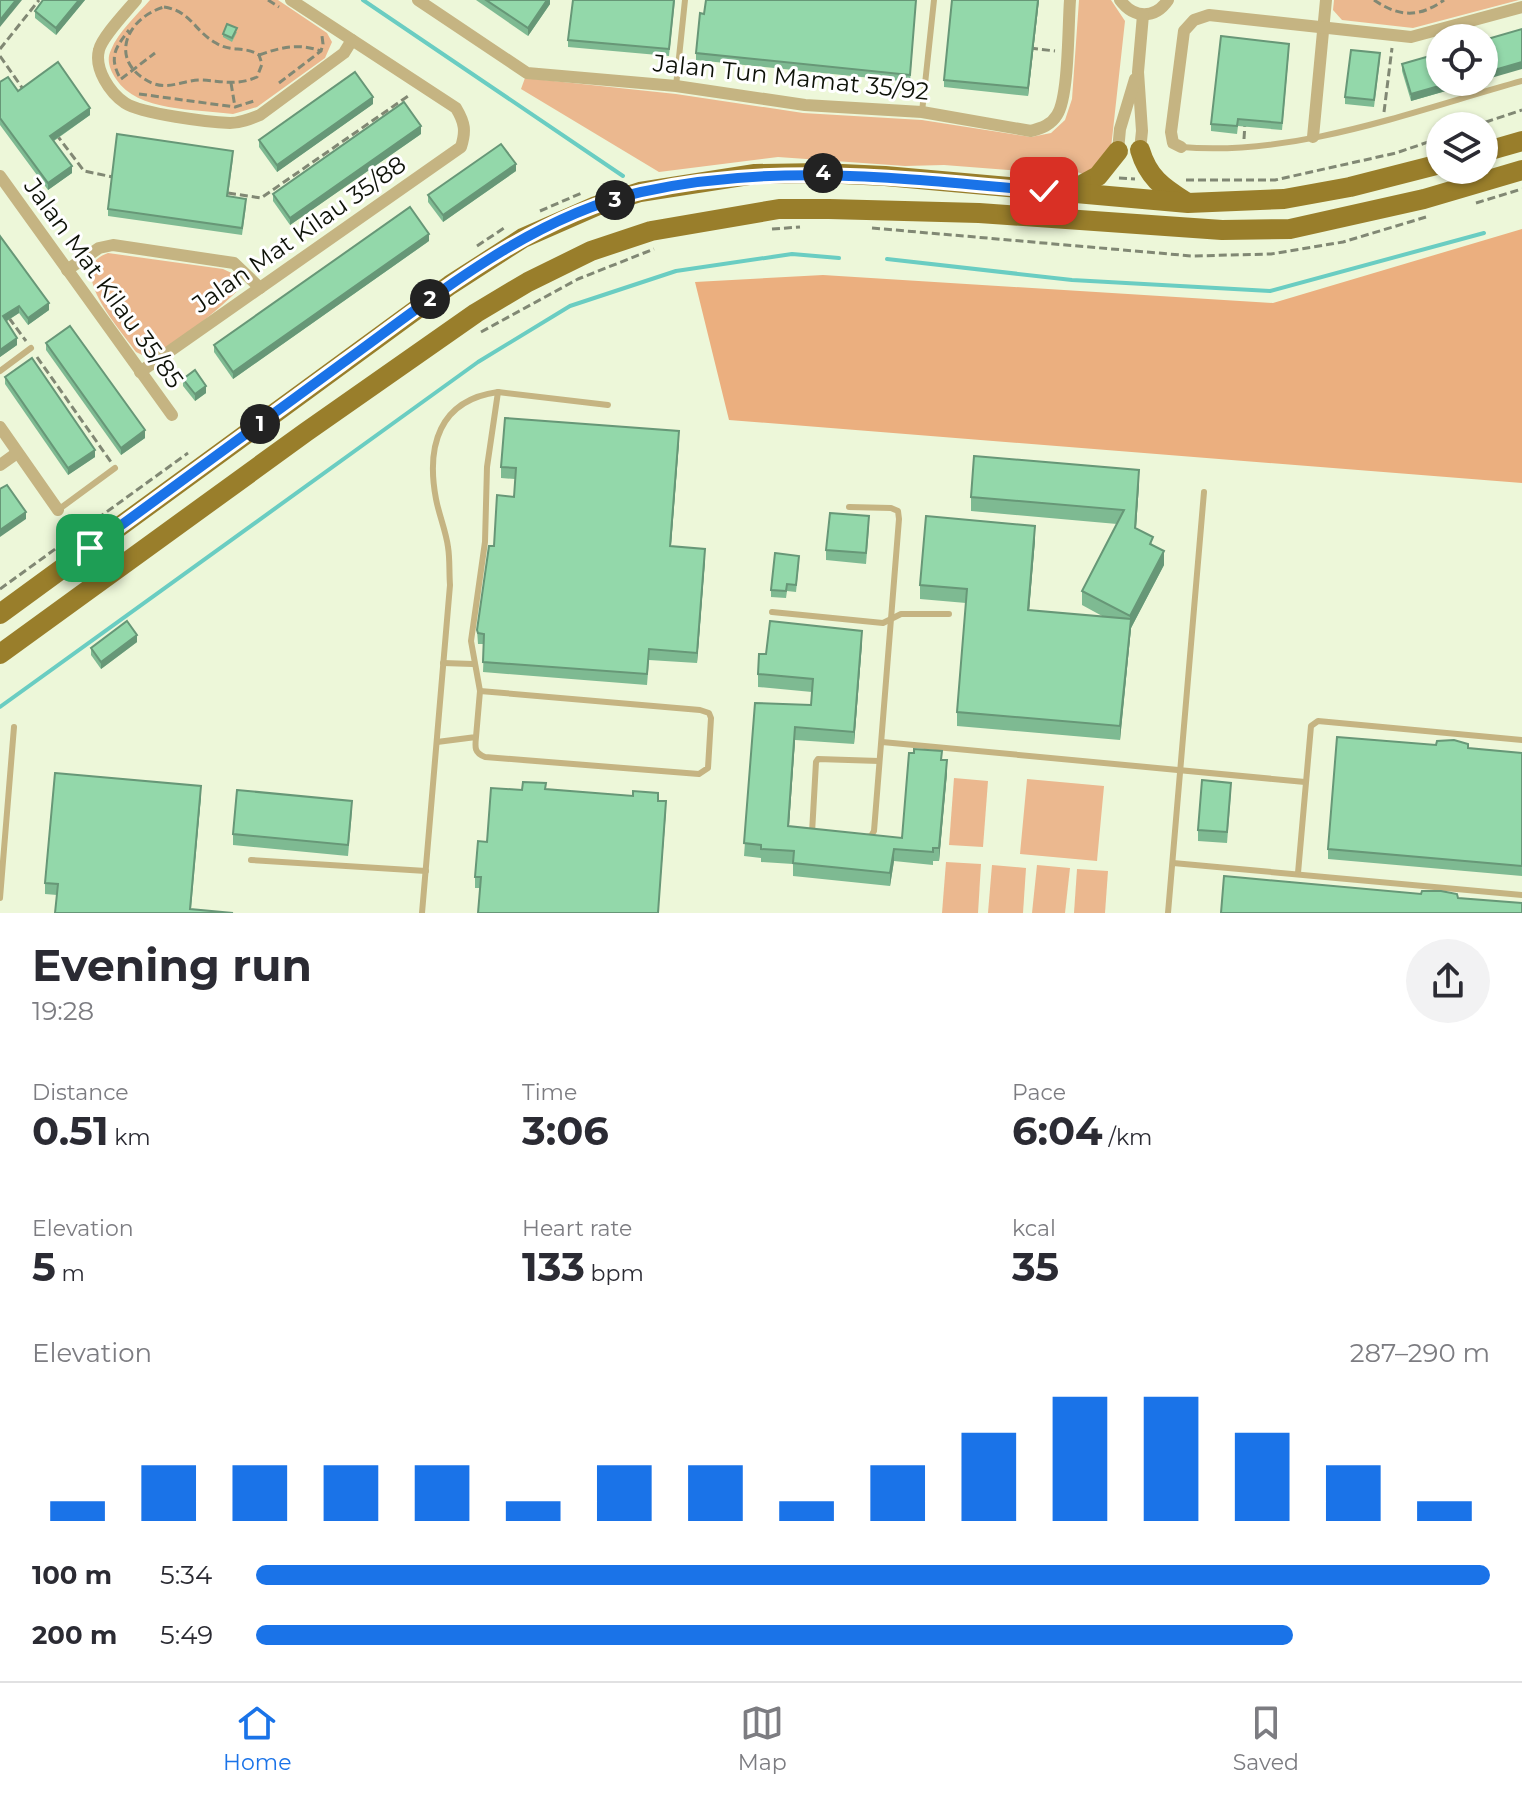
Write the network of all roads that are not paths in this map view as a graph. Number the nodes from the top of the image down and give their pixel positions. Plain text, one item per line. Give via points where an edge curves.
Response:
1 (136, 0) edge
2 (291, 0) edge
3 (418, 0) edge
4 (685, 0) edge
5 (934, 0) edge
6 (1070, 0) edge
7 (1120, 0) edge
8 (1168, 0) edge
9 (1326, 0) edge
10 (1522, 7) edge
11 (1143, 15) junction
12 (1324, 27) junction
13 (352, 40) junction
14 (1138, 72) junction
15 (1522, 81) edge
16 (676, 86) junction
17 (922, 112) junction
18 (1313, 137) junction
19 (1522, 141) edge
20 (1181, 147) joint
21 (1498, 148) edge
22 (1140, 150) joint
23 (1118, 151) junction
24 (1426, 168) edge
25 (1522, 170) edge
26 (0, 176) edge
27 (1067, 193) junction
28 (1130, 194) junction
29 (67, 270) junction
30 (260, 288) junction
31 (31, 348) road end
32 (0, 371) edge
33 (140, 372) junction
34 (498, 392) junction
35 (608, 405) dead end
36 (172, 415) dead end
37 (0, 427) edge
38 (17, 453) junction
39 (0, 465) edge
40 (115, 468) road end
41 (1204, 492) dead end
42 (849, 507) dead end
43 (58, 510) joint
44 (772, 612) dead end
45 (0, 614) edge
46 (949, 614) dead end
47 (892, 617) junction
48 (0, 654) edge
49 (443, 663) junction
50 (473, 664) junction
51 (480, 691) junction
52 (14, 727) dead end
53 (476, 737) junction
54 (1522, 740) edge
55 (437, 742) junction
56 (882, 742) junction
57 (879, 761) junction
58 (1181, 771) junction
59 (1305, 782) junction
60 (816, 834) edge
61 (853, 837) edge
62 (251, 860) dead end
63 (1173, 863) junction
64 (1, 864) edge
65 (426, 871) junction
66 (1298, 873) junction
67 (1522, 895) edge
68 (0, 898) edge
69 (422, 913) edge
70 (1168, 913) edge

1 - 13 street via 99,46 97,58 99,71 124,103 142,110 246,121 344,53
2 - 13 street
3 - 16 street, Jalan Tun Mamat 35/92 via 527,73
4 - 16 lane
5 - 17 lane
6 - 17 street, Jalan Tun Mamat 35/92 via 1063,96 1059,114 1046,128 1031,131
7 - 11 street
8 - 11 street via 1158,11
9 - 12 street
10 - 12 street via 1411,37
11 - 14 street
12 - 18 street
12 - 20 street via 1209,15 1194,20 1184,31 1171,132 1173,143
13 - 30 street, Jalan Mat Kilau 35/88 via 456,108 464,121 461,147
14 - 22 street
14 - 23 street
15 - 18 lane
16 - 17 street, Jalan Tun Mamat 35/92 via 805,105
18 - 20 lane via 1261,147
19 - 21 main road
22 - 28 main road via 1145,167
23 - 27 main road via 1098,176
23 - 28 main road
24 - 28 main road via 1284,199 1188,203
25 - 28 main road via 1290,229 1222,230
26 - 29 street, Jalan Mat Kilau 35/85
27 - 28 main road
27 - 45 main road via 885,176 755,174 640,192 596,206 523,238 450,285
28 - 48 main road via 979,213 779,209 651,231 591,251 476,313
29 - 30 street via 99,248 113,245 234,263
29 - 33 street, Jalan Mat Kilau 35/85
30 - 33 street, Jalan Mat Kilau 35/88
31 - 32 lane
33 - 36 street, Jalan Mat Kilau 35/85
34 - 35 lane
34 - 49 lane via 458,405 437,439 434,480 450,585
34 - 50 lane via 471,641
37 - 38 street
38 - 39 street
38 - 43 street
40 - 43 lane
41 - 58 lane
42 - 47 lane via 898,511
44 - 47 lane via 883,623
46 - 47 lane
47 - 56 lane
49 - 50 lane
49 - 55 lane
50 - 51 lane
51 - 53 lane
51 - 53 lane via 706,711 711,718 709,759 699,774 533,762 481,756
52 - 64 lane
53 - 55 lane
54 - 59 lane via 1318,721 1309,733
55 - 65 lane
56 - 57 lane
56 - 58 lane
57 - 60 lane via 818,759 811,827
57 - 61 lane via 874,831
58 - 59 lane
58 - 63 lane
59 - 66 lane
62 - 65 lane
63 - 66 lane
63 - 70 lane
64 - 68 lane
65 - 69 lane
66 - 67 lane

